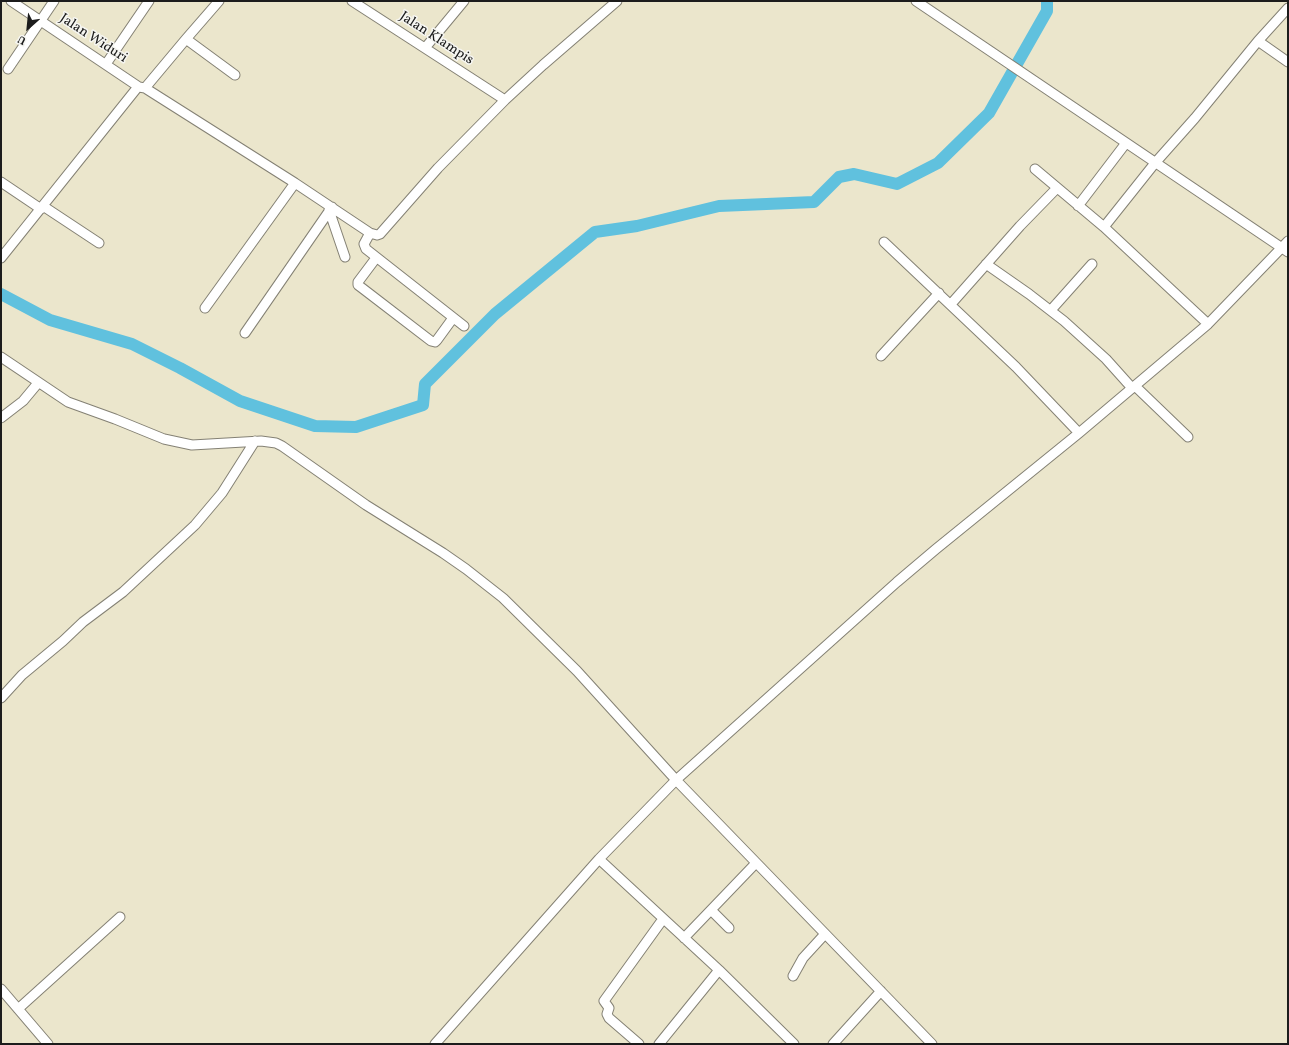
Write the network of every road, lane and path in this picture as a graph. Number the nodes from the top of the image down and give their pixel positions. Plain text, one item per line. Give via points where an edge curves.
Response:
1 (11, 1) edge
2 (54, 1) edge
3 (149, 1) edge
4 (219, 1) edge
5 (352, 1) edge
6 (464, 1) edge
7 (617, 1) edge
8 (916, 1) edge
9 (1288, 8) edge
10 (40, 21) junction
11 (186, 39) junction
12 (1258, 41) junction
13 (425, 48) junction
14 (1288, 62) edge
15 (106, 64) junction
16 (8, 69) dead end
17 (235, 75) dead end
18 (142, 88) junction
19 (505, 100) junction
20 (1126, 143) junction
21 (1155, 163) junction
22 (1035, 170) dead end
23 (1, 182) edge
24 (295, 182) junction
25 (1057, 188) junction
26 (1078, 206) junction
27 (42, 207) junction
28 (330, 208) junction
29 (1104, 227) junction
30 (370, 233) junction
31 (1288, 241) edge
32 (884, 242) dead end
33 (99, 243) dead end
34 (1285, 250) edge
35 (345, 257) dead end
36 (1, 258) edge
37 (376, 258) junction
38 (986, 264) junction
39 (1092, 264) dead end
40 (939, 293) junction
41 (951, 304) junction
42 (205, 308) dead end
43 (1051, 310) junction
44 (453, 318) junction
45 (1208, 324) junction
46 (464, 326) dead end
47 (245, 333) dead end
48 (881, 356) dead end
49 (1, 357) edge
50 (38, 383) junction
51 (1134, 387) junction
52 (1, 418) edge
53 (1079, 433) junction
54 (1188, 437) dead end
55 (255, 441) junction
56 (1, 698) edge
57 (676, 780) junction
58 (599, 859) junction
59 (756, 863) junction
60 (710, 910) junction
61 (120, 917) dead end
62 (663, 919) junction
63 (729, 928) dead end
64 (825, 934) junction
65 (684, 938) junction
66 (719, 970) junction
67 (792, 976) dead end
68 (1, 989) edge
69 (881, 991) junction
70 (18, 1009) junction
71 (48, 1044) edge
72 (435, 1044) edge
73 (639, 1044) edge
74 (659, 1044) edge
75 (794, 1044) edge
76 (833, 1044) edge
77 (932, 1044) edge

1 - 10 street, Jalan Widuri
2 - 10 street
3 - 15 street
4 - 11 street
5 - 13 street, Jalan Klampis
6 - 13 street
7 - 19 street
8 - 20 street
9 - 12 street
10 - 15 street, Jalan Widuri
10 - 16 street
11 - 17 street
11 - 18 street
12 - 14 street
12 - 21 street
13 - 19 street, Jalan Klampis
15 - 18 street, Jalan Widuri
18 - 24 street, Jalan Widuri
18 - 27 street via 136,88
19 - 30 street via 429,177 380,234
20 - 21 street
20 - 26 street
21 - 29 street
21 - 34 street
22 - 25 street
23 - 27 street
24 - 28 street, Jalan Widuri
24 - 42 street
25 - 26 street
25 - 38 street
26 - 29 street
27 - 33 street
27 - 36 street
28 - 30 street, Jalan Widuri
28 - 35 street
28 - 47 street
29 - 45 street
30 - 37 street via 364,246
31 - 34 street
32 - 40 street
34 - 45 street
37 - 44 street
37 - 44 street via 358,285 432,341 437,340
38 - 41 street
38 - 43 street
39 - 43 street
40 - 41 street
40 - 48 street
41 - 53 street
43 - 51 street
44 - 46 street
45 - 51 street
49 - 50 street
50 - 52 street via 23,401
50 - 55 street via 68,402 164,439 192,445
51 - 53 street
51 - 54 street
53 - 57 street via 897,582
55 - 56 street via 222,493 195,525 122,592 22,675
55 - 57 street via 268,441 282,446 480,580 572,666
57 - 58 street
57 - 59 street
58 - 62 street
58 - 72 street
59 - 60 street
59 - 64 street
60 - 63 street
60 - 65 street
61 - 70 street
62 - 65 street
62 - 73 street via 604,1001 609,1008 609,1018
64 - 67 street via 803,958
64 - 69 street
65 - 66 street
66 - 74 street
66 - 75 street
68 - 70 street
69 - 76 street
69 - 77 street
70 - 71 street

